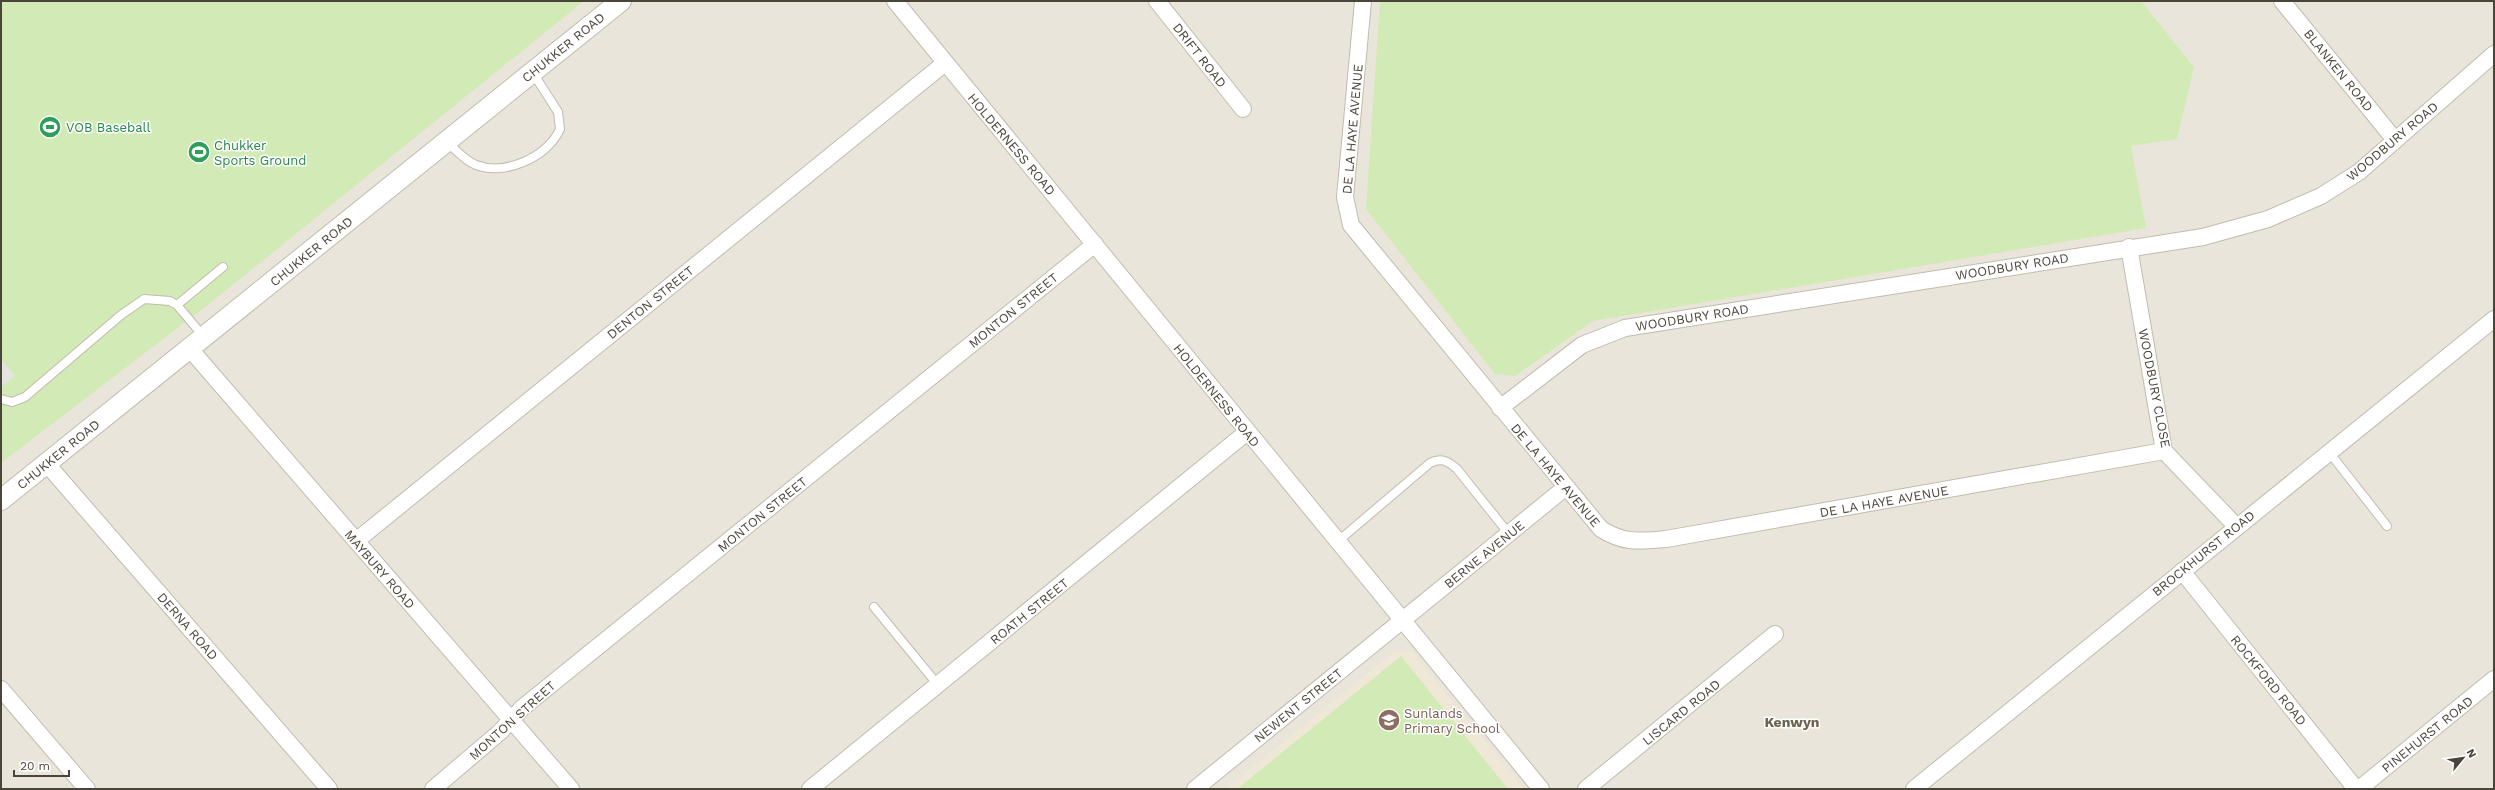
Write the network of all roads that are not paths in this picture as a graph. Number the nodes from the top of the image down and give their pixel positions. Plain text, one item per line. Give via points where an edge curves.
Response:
1 (621, 1) edge
2 (895, 1) edge
3 (1157, 1) edge
4 (1363, 1) edge
5 (2282, 1) edge
6 (2494, 54) edge
7 (945, 63) junction
8 (532, 72) junction
9 (1243, 109) dead end
10 (2396, 140) junction
11 (447, 141) junction
12 (1095, 244) junction
13 (2129, 247) junction
14 (223, 267) dead end
15 (178, 305) junction
16 (2494, 319) edge
17 (197, 343) junction
18 (1, 399) edge
19 (1500, 408) junction
20 (1247, 432) junction
21 (2164, 451) junction
22 (2329, 452) junction
23 (46, 463) junction
24 (1566, 487) junction
25 (1, 500) edge
26 (2236, 526) junction
27 (2387, 526) dead end
28 (1509, 534) junction
29 (356, 541) junction
30 (1337, 542) junction
31 (2182, 571) junction
32 (874, 608) dead end
33 (1402, 621) junction
34 (1775, 634) dead end
35 (2494, 679) edge
36 (938, 685) junction
37 (1, 689) edge
38 (511, 720) junction
39 (88, 789) edge
40 (329, 789) edge
41 (433, 789) edge
42 (571, 789) edge
43 (810, 789) edge
44 (1194, 789) edge
45 (1541, 789) edge
46 (1586, 789) edge
47 (1914, 789) edge
48 (2356, 789) edge
49 (2359, 789) edge

1 - 8 street, CHUKKER ROAD
2 - 7 street, HOLDERNESS ROAD
3 - 9 street, DRIFT ROAD
4 - 19 street, DE LA HAYE AVENUE via 1345,197 1348,218 1351,225
5 - 10 street, BLANKEN ROAD
6 - 10 street, WOODBURY ROAD
7 - 12 street, HOLDERNESS ROAD
7 - 29 street, DENTON STREET
8 - 11 street, CHUKKER ROAD
8 - 11 lane via 558,112 560,129 551,142 532,157 509,168 488,168 467,160
10 - 13 street, WOODBURY ROAD via 2359,172 2327,192 2268,219 2203,237
11 - 17 street, CHUKKER ROAD
12 - 20 street, HOLDERNESS ROAD
12 - 38 street, MONTON STREET
13 - 19 street, WOODBURY ROAD via 1624,328 1582,345
13 - 21 street, WOODBURY CLOSE
14 - 15 lane
15 - 17 lane
15 - 18 lane via 162,299 144,299 138,302 25,397 12,402
16 - 22 street, BROCKHURST ROAD
17 - 23 street, CHUKKER ROAD
17 - 29 street, MAYBURY ROAD
19 - 24 street, DE LA HAYE AVENUE
20 - 30 street, HOLDERNESS ROAD
20 - 36 street, ROATH STREET
21 - 24 street, DE LA HAYE AVENUE via 1642,541 1626,541 1601,529
21 - 26 street, WOODBURY CLOSE
22 - 26 street, BROCKHURST ROAD
22 - 27 lane
23 - 25 street, CHUKKER ROAD
23 - 40 street, DERNA ROAD
24 - 28 street, BERNE AVENUE
26 - 31 street, BROCKHURST ROAD
28 - 30 lane via 1457,469 1441,460 1430,463
28 - 33 street, BERNE AVENUE
29 - 38 street, MAYBURY ROAD
30 - 33 street, HOLDERNESS ROAD
31 - 47 street, BROCKHURST ROAD
31 - 48 street, ROCKFORD ROAD
32 - 36 lane
33 - 44 street, NEWENT STREET
33 - 45 street, HOLDERNESS ROAD
34 - 46 street, LISCARD ROAD
35 - 49 street, PINEHURST ROAD
36 - 43 street, ROATH STREET
37 - 39 street
38 - 41 street, MONTON STREET
38 - 42 street, MAYBURY ROAD

